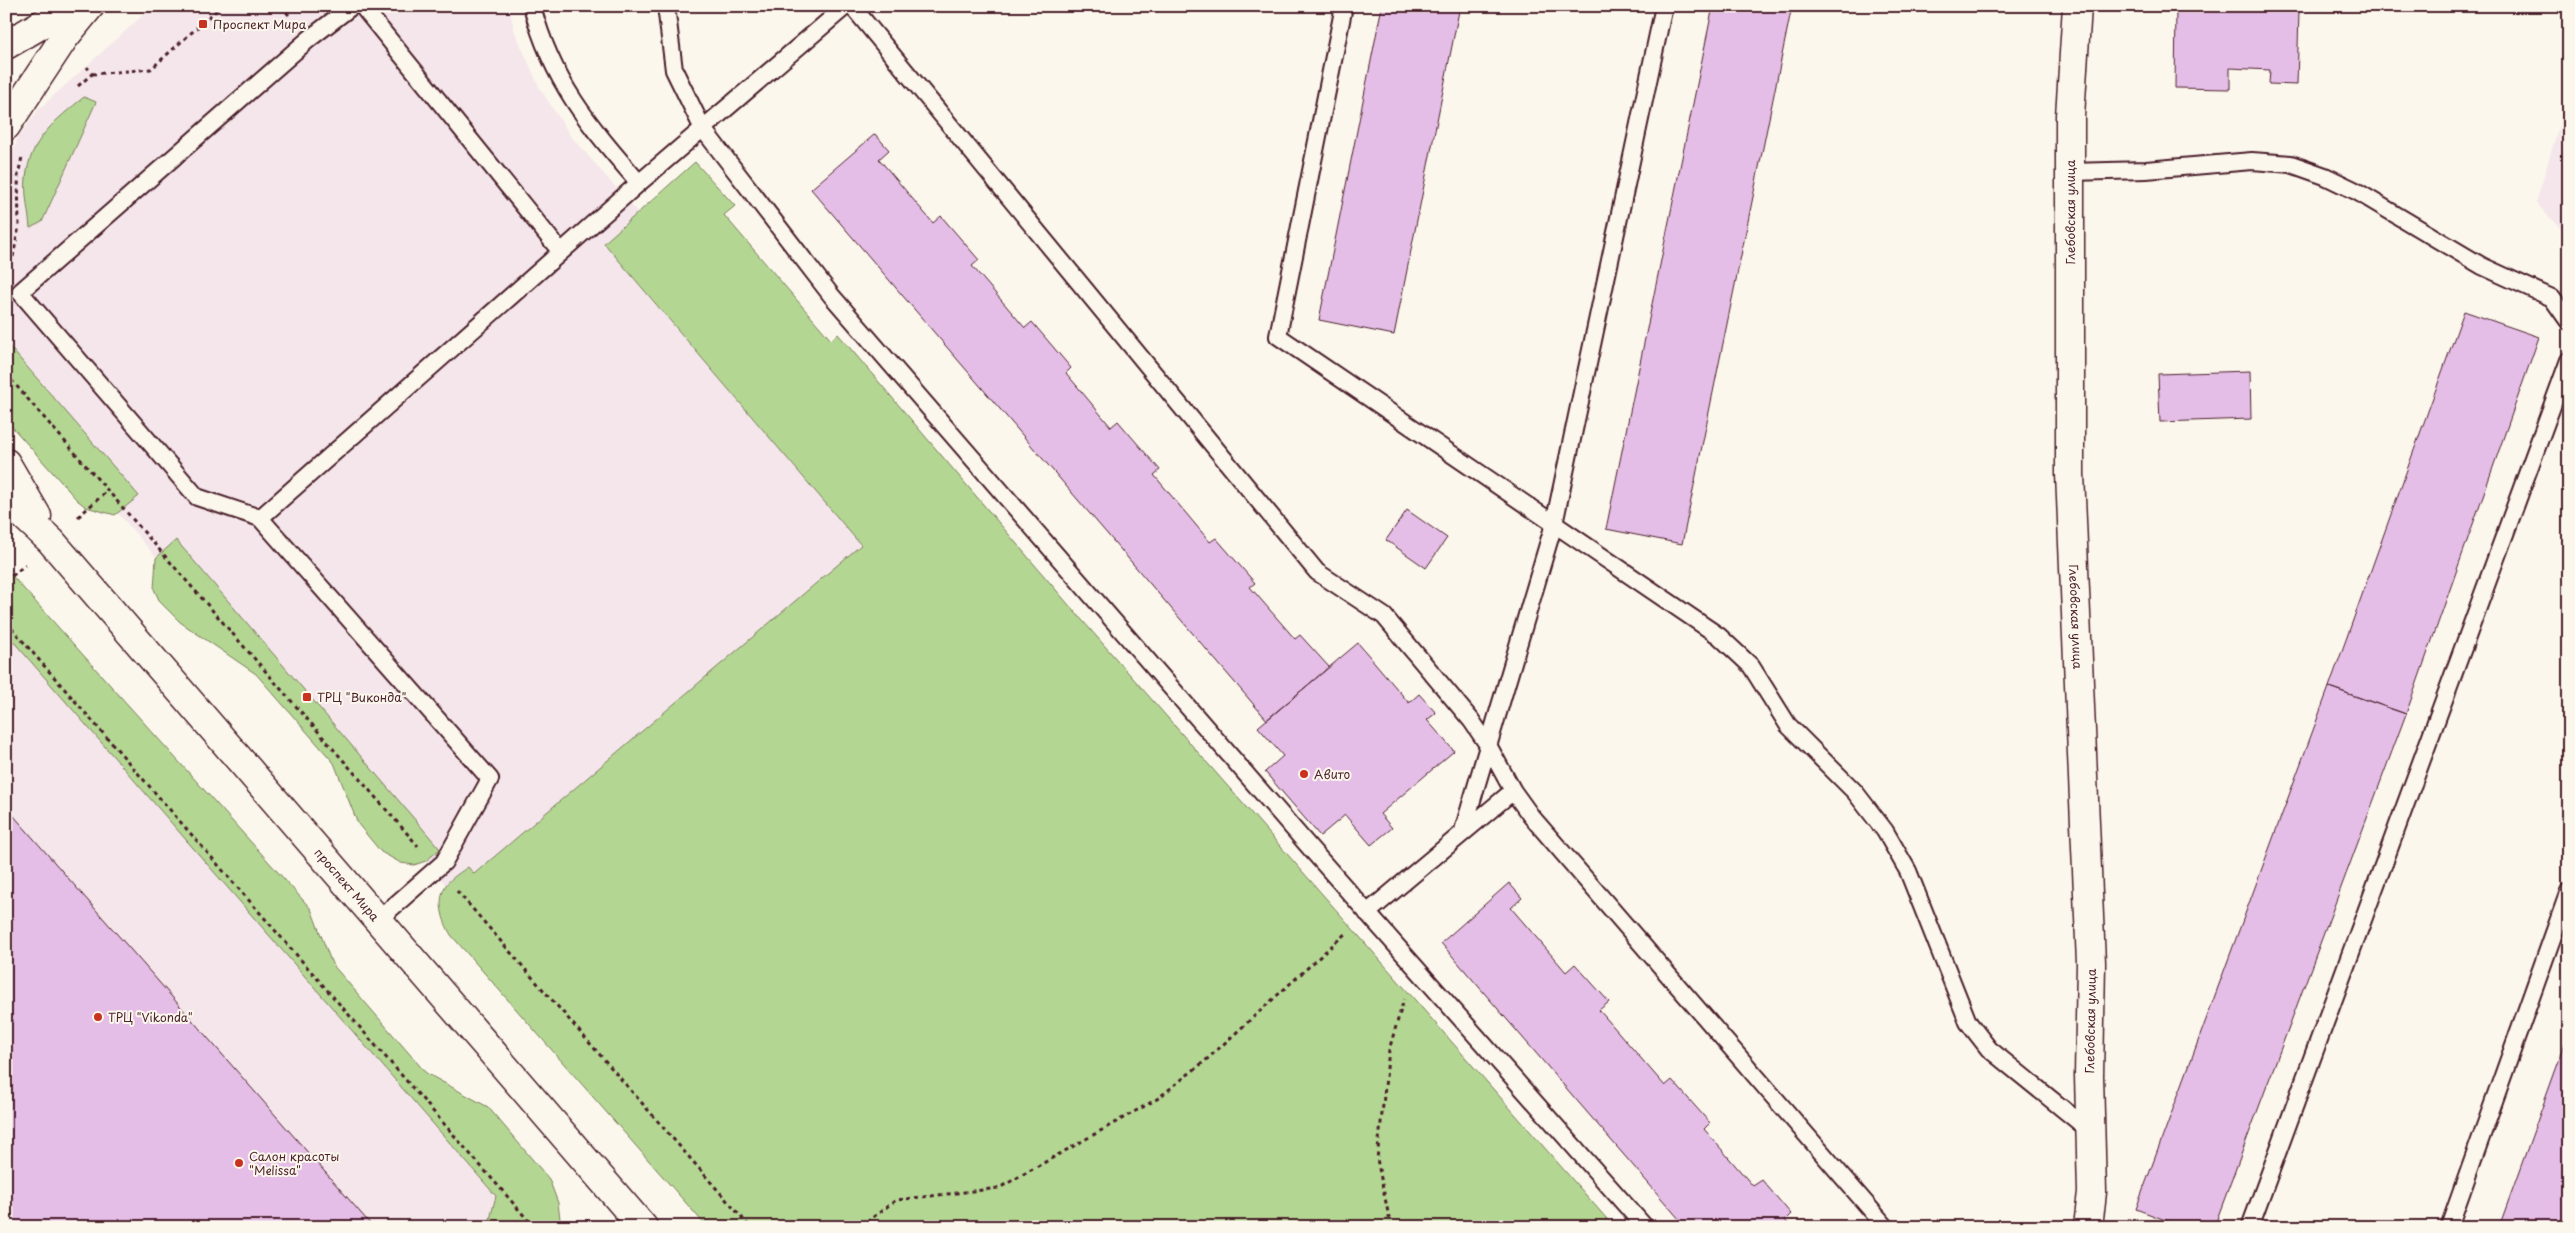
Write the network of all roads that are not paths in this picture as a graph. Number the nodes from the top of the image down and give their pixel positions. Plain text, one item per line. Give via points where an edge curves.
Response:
1 (73, 6) edge
2 (90, 6) edge
3 (352, 6) edge
4 (362, 6) edge
5 (532, 6) edge
6 (666, 6) edge
7 (846, 6) edge
8 (852, 6) edge
9 (1344, 6) edge
10 (1664, 6) edge
11 (2077, 6) edge
12 (6, 46) edge
13 (6, 126) edge
14 (703, 129) junction
15 (2070, 172) junction
16 (639, 183) junction
17 (561, 252) junction
18 (13, 290) edge
19 (2569, 322) edge
20 (2569, 360) edge
21 (6, 463) edge
22 (6, 499) edge
23 (260, 518) junction
24 (1554, 524) junction
25 (52, 541) junction
26 (1488, 745) junction
27 (1513, 791) junction
28 (1462, 834) junction
29 (2569, 891) edge
30 (1368, 913) junction
31 (378, 920) junction
32 (2089, 1130) junction
33 (643, 1227) edge
34 (1645, 1227) edge
35 (1886, 1227) edge
36 (2088, 1227) edge
37 (2250, 1227) edge
38 (2449, 1227) edge

1 - 12 main road
2 - 13 main road
3 - 18 lane via 309,38
4 - 17 lane
5 - 16 lane via 553,68 587,123
6 - 14 lane via 674,70
7 - 14 lane
8 - 26 lane via 1316,572 1384,616 1472,720
9 - 24 lane via 1278,336
10 - 24 lane
11 - 15 main road, Глебовская улица
14 - 16 lane
14 - 30 lane via 831,295
15 - 19 lane via 2146,170 2252,161 2291,164 2356,191 2460,254 2552,298
15 - 32 main road, Глебовская улица via 2070,474 2091,963
16 - 17 lane
17 - 23 lane
18 - 23 lane via 197,497
20 - 37 lane
21 - 25 main road, проспект Мира
22 - 25 main road, проспект Мира
23 - 31 lane via 490,779 444,862
24 - 26 lane
24 - 32 lane via 1719,636 1751,666 1788,725 1855,792 1886,831 1908,871 1968,1022 1989,1049
25 - 31 main road, проспект Мира
26 - 27 lane
26 - 28 lane
27 - 28 lane
27 - 35 lane via 1531,816
28 - 30 lane
29 - 38 lane
30 - 34 lane
31 - 33 main road, проспект Мира
32 - 36 main road, Глебовская улица via 2092,1192

